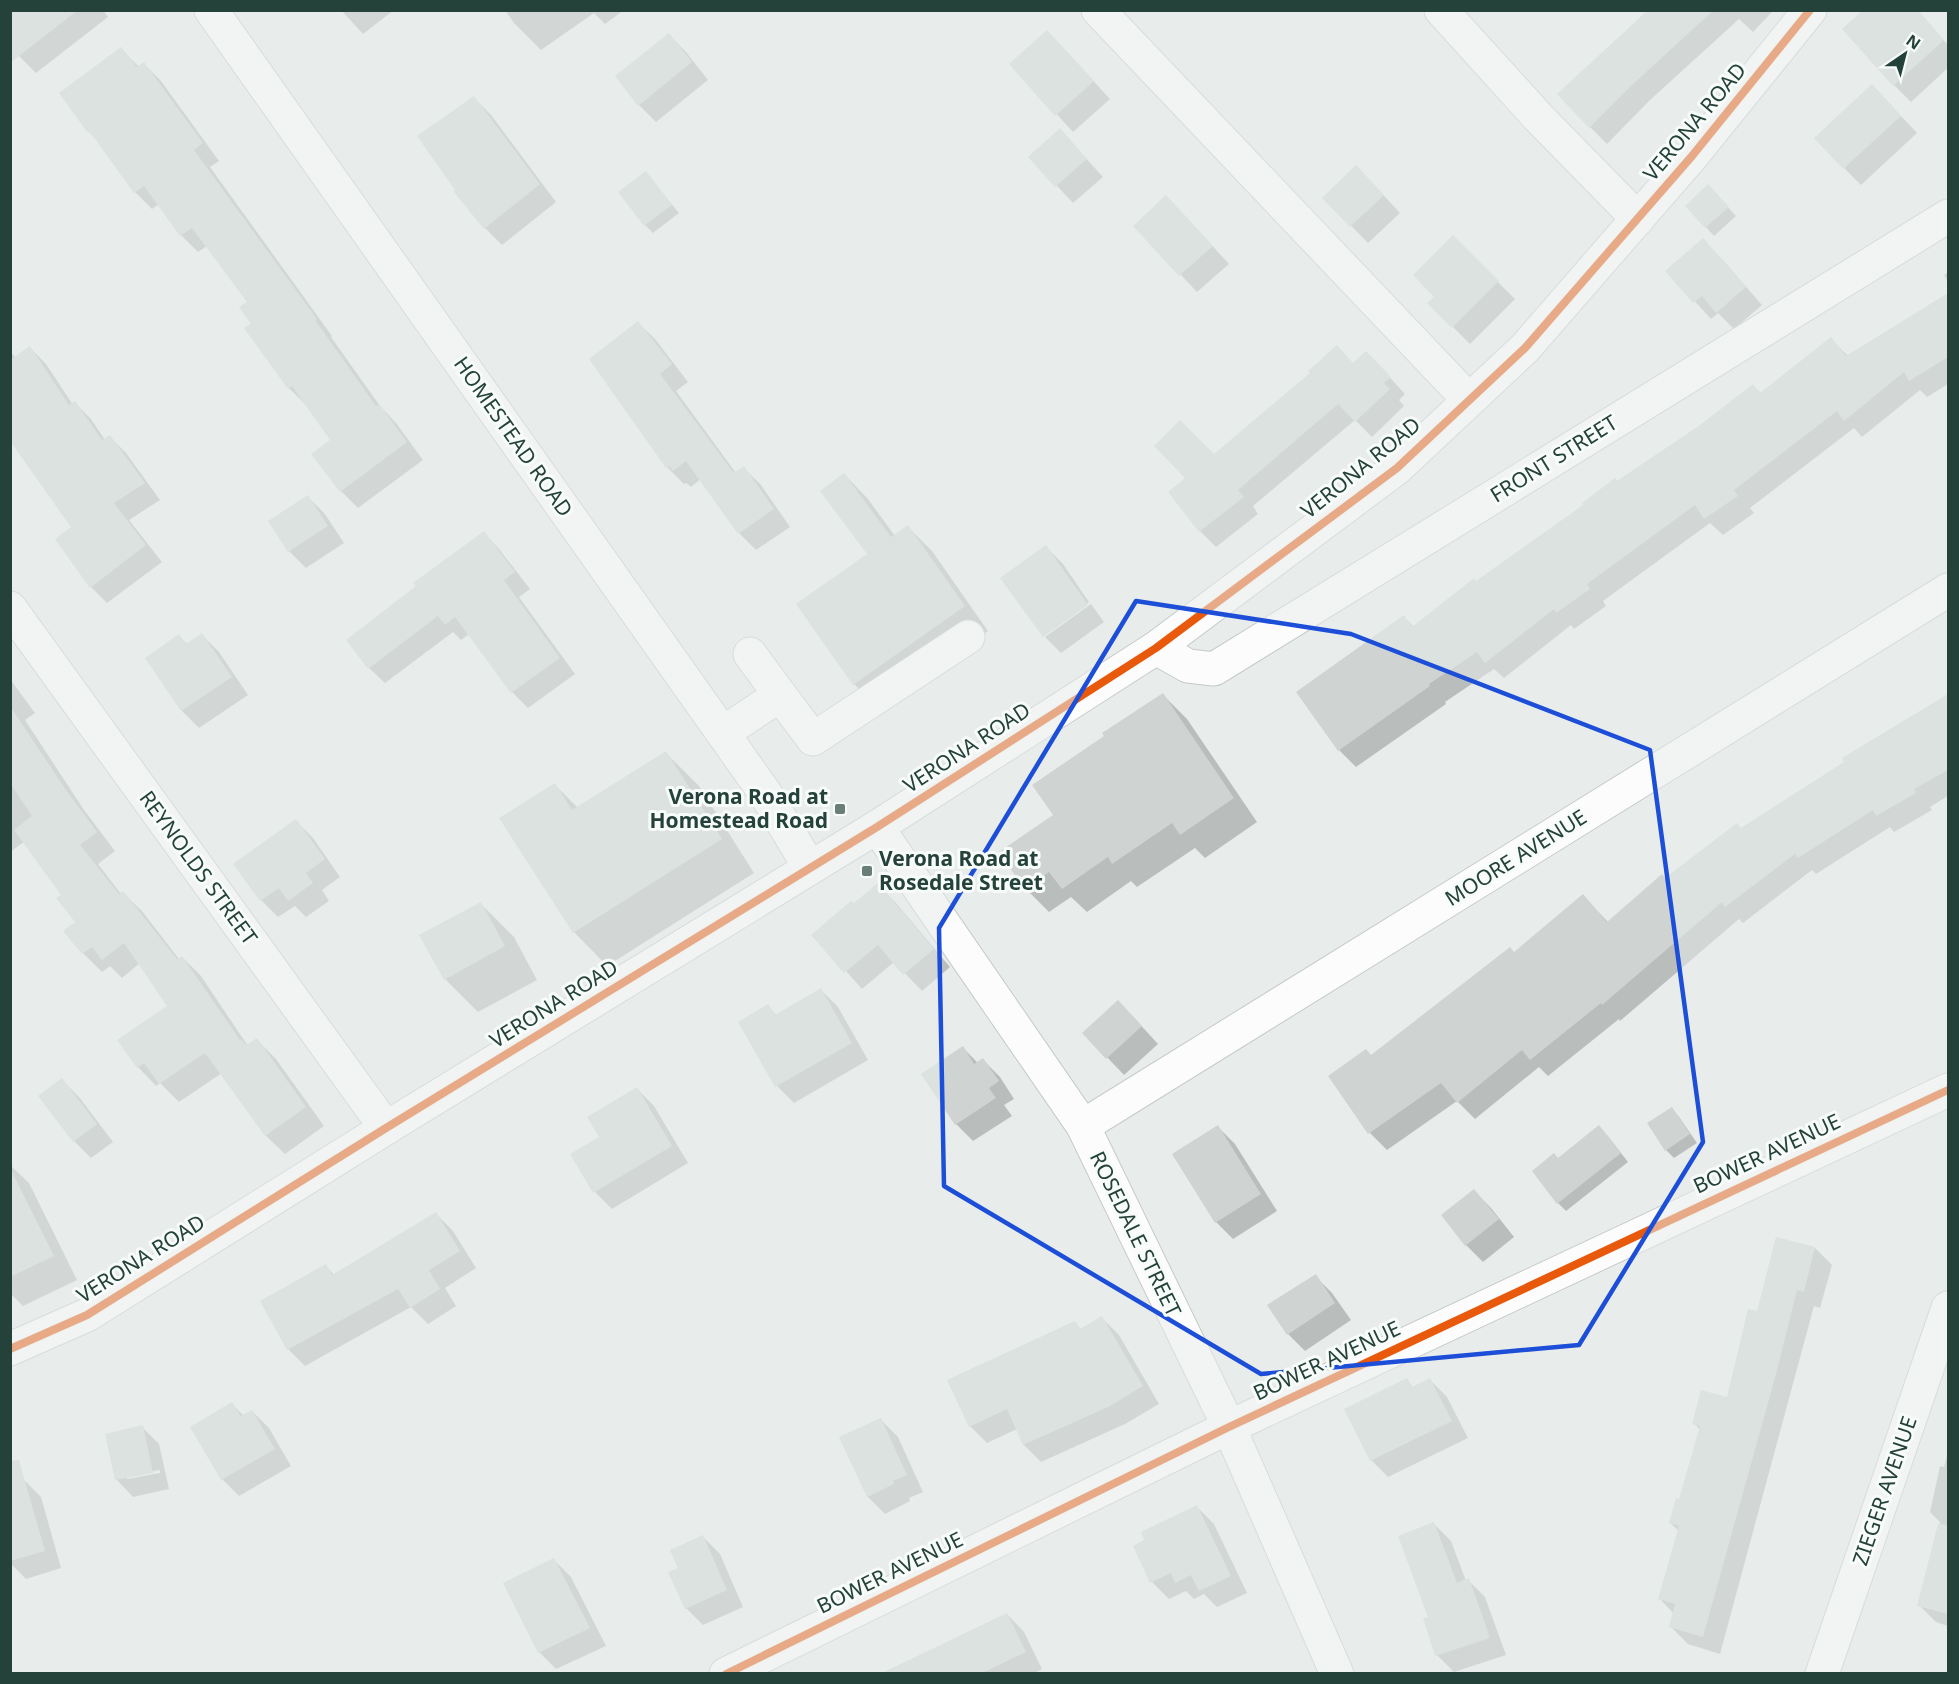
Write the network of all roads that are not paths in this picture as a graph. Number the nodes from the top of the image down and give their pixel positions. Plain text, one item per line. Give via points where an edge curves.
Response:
1 (211, 10) edge
2 (1098, 10) edge
3 (1441, 10) edge
4 (1810, 10) edge
5 (1948, 216) edge
6 (1638, 219) junction
7 (1469, 400) junction
8 (1948, 590) edge
9 (10, 608) edge
10 (968, 636) dead end
11 (1156, 648) junction
12 (750, 654) dead end
13 (780, 695) junction
14 (723, 733) junction
15 (877, 827) junction
16 (810, 868) junction
17 (1948, 1090) edge
18 (1083, 1126) junction
19 (386, 1128) junction
20 (1948, 1308) edge
21 (10, 1349) edge
22 (1229, 1427) junction
23 (726, 1674) edge
24 (1337, 1674) edge
25 (1822, 1674) edge

1 - 14 street, HOMESTEAD ROAD
2 - 7 street
3 - 6 street
4 - 6 street, VERONA ROAD
5 - 11 street, FRONT STREET via 1214,669 1188,666
6 - 7 street, VERONA ROAD via 1525,348
7 - 11 street, VERONA ROAD via 1397,468
8 - 18 street, MOORE AVENUE
9 - 19 street, REYNOLDS STREET
10 - 13 street via 813,739
11 - 15 street, VERONA ROAD
12 - 13 street
13 - 14 street
14 - 16 street, HOMESTEAD ROAD
15 - 16 street, VERONA ROAD
15 - 18 street, ROSEDALE STREET
16 - 19 street, VERONA ROAD
17 - 22 street, BOWER AVENUE
18 - 22 street, ROSEDALE STREET
19 - 21 street, VERONA ROAD via 87,1315
20 - 25 street, ZIEGER AVENUE
22 - 23 street, BOWER AVENUE
22 - 24 street, ROSEDALE STREET

